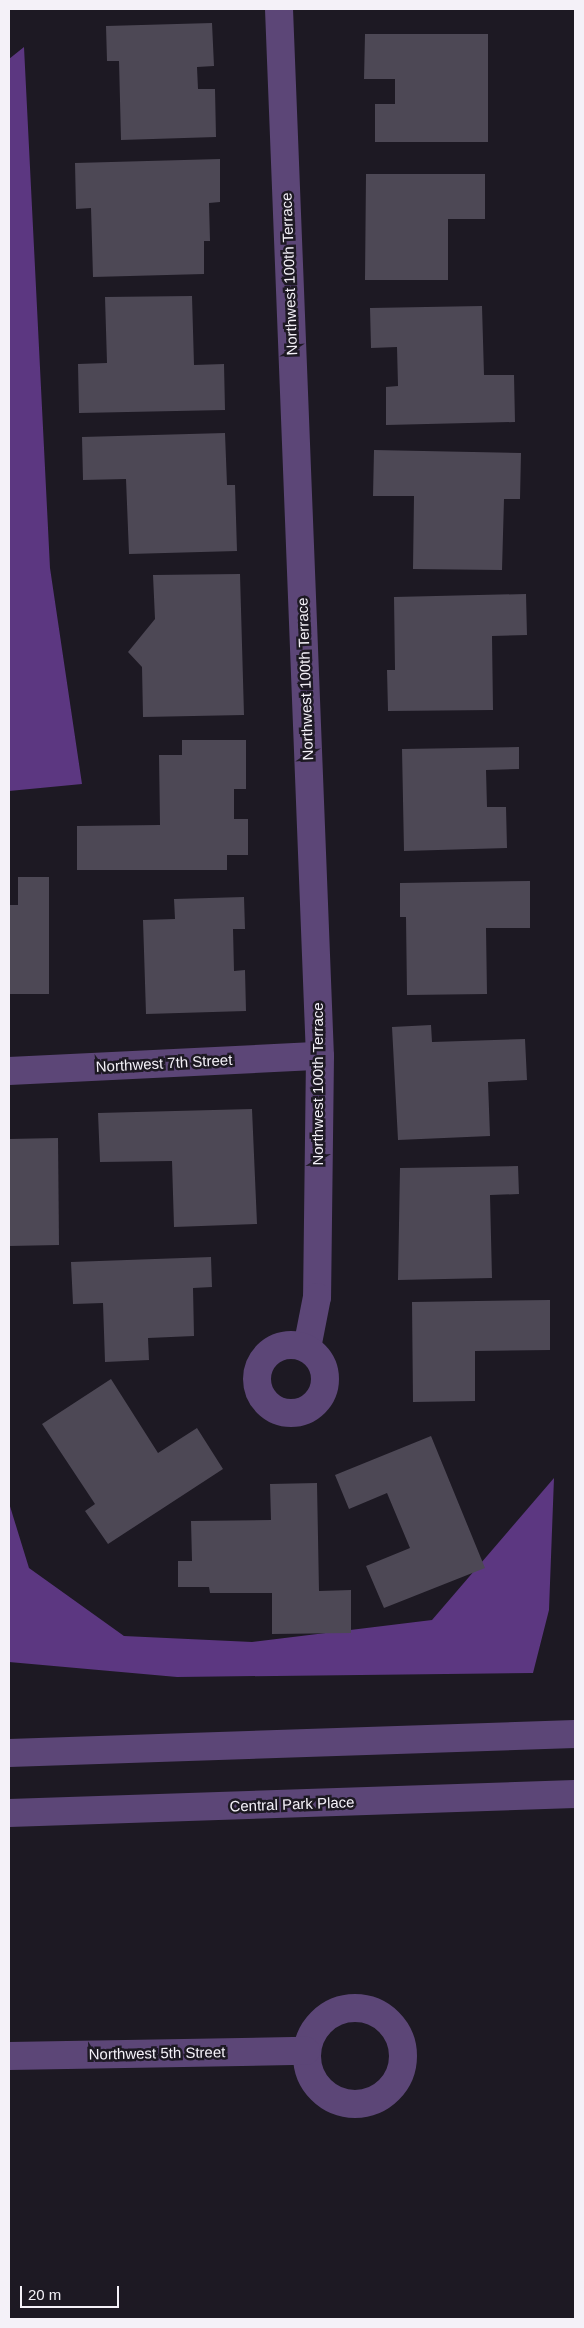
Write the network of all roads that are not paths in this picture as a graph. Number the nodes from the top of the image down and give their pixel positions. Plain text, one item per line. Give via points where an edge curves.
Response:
1 (279, 9) edge
2 (320, 1056) junction
3 (9, 1071) edge
4 (307, 1348) dead end
5 (575, 1734) edge
6 (9, 1753) edge
7 (575, 1794) edge
8 (9, 1813) edge
9 (306, 2051) dead end
10 (9, 2056) edge

1 - 2 street, Northwest 100th Terrace
2 - 3 street, Northwest 7th Street
2 - 4 street, Northwest 100th Terrace via 318,1297
5 - 6 street
7 - 8 street, Central Park Place
9 - 10 street, Northwest 5th Street

